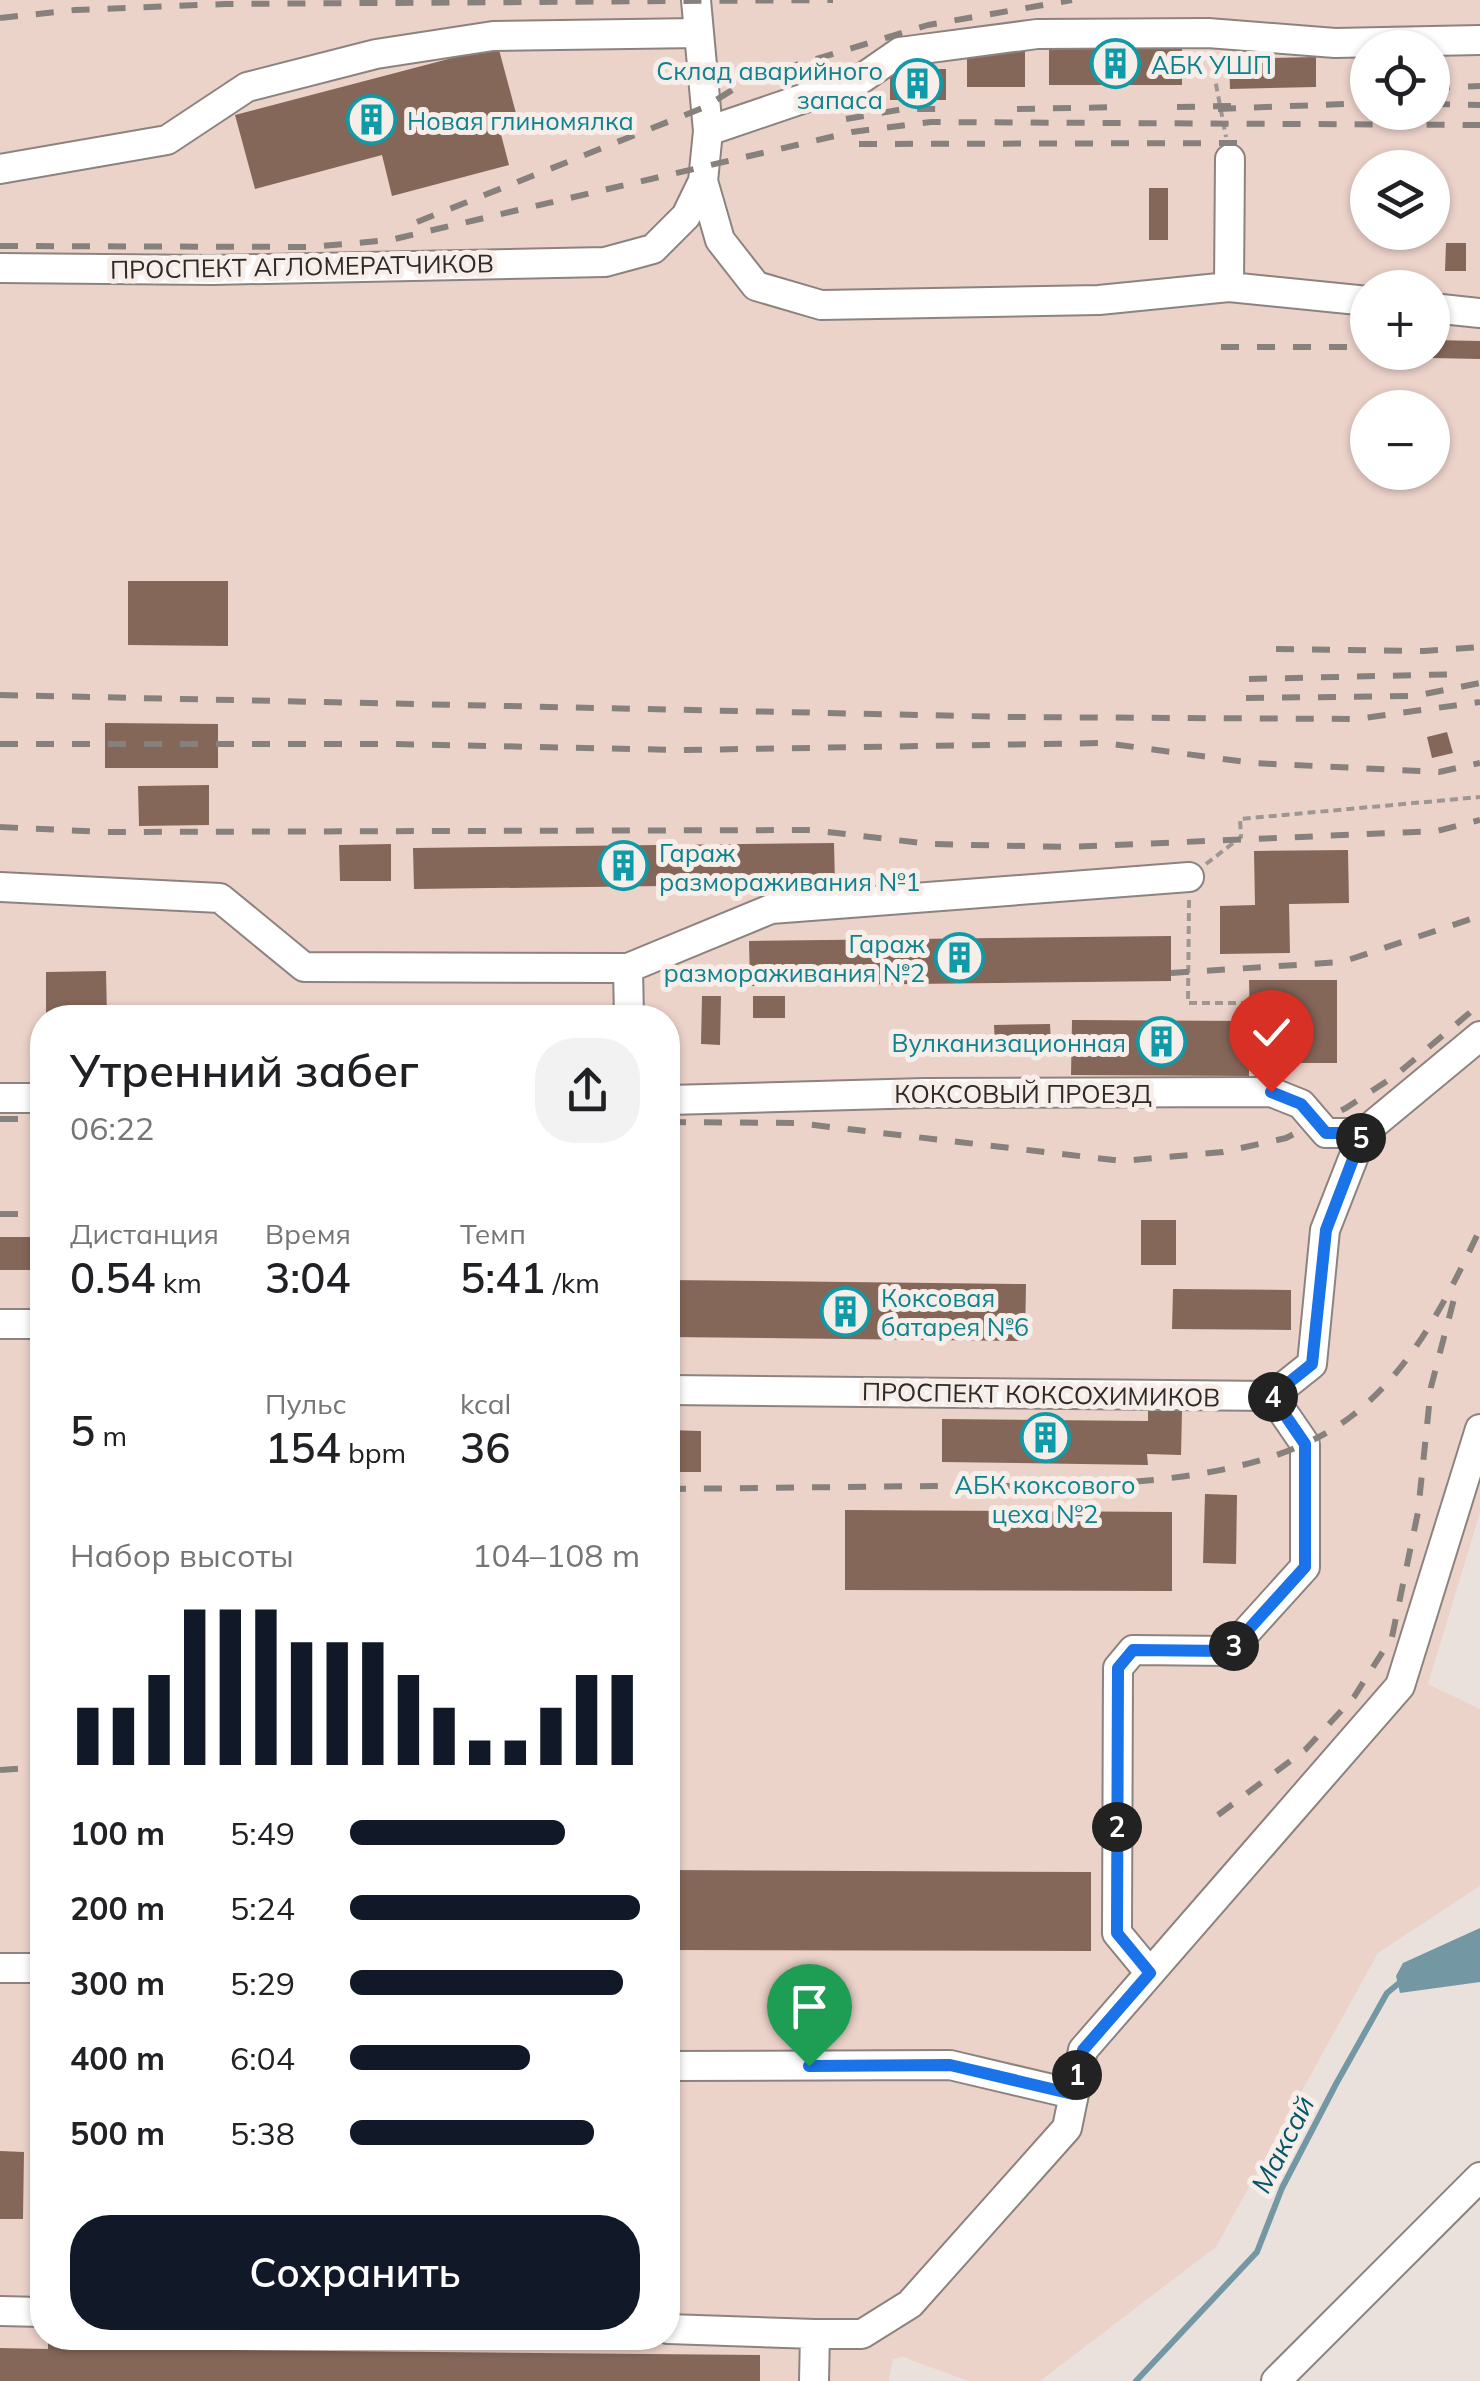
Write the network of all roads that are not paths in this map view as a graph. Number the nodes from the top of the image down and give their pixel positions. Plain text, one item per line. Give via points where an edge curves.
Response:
1 (696, 0) edge
2 (698, 33) junction
3 (1480, 40) edge
4 (708, 131) junction
5 (1230, 160) road end
6 (0, 169) edge
7 (703, 181) junction
8 (0, 268) edge
9 (1229, 287) junction
10 (1350, 299) edge
11 (1450, 310) edge
12 (1480, 313) edge
13 (1189, 877) road end
14 (0, 886) edge
15 (628, 968) junction
16 (628, 1005) edge
17 (1480, 1036) edge
18 (0, 1098) edge
19 (30, 1098) edge
20 (680, 1100) edge
21 (1363, 1133) junction
22 (0, 1324) edge
23 (30, 1324) edge
24 (680, 1390) edge
25 (1272, 1396) junction
26 (1480, 1429) edge
27 (0, 1968) edge
28 (30, 1968) edge
29 (1150, 1973) junction
30 (680, 2066) edge
31 (1073, 2094) junction
32 (1480, 2177) edge
33 (0, 2311) edge
34 (30, 2312) edge
35 (680, 2329) edge
36 (816, 2334) junction
37 (814, 2381) edge
38 (1276, 2381) edge

1 - 2 street
2 - 4 street
2 - 6 street via 493,36 376,54 247,87 167,140
3 - 4 street via 1037,34 900,52 861,80
4 - 7 street
5 - 9 street
7 - 8 street, ПРОСПЕКТ АГЛОМЕРАТЧИКОВ via 686,216 653,249 605,262
7 - 9 street via 720,240 756,286 821,306 1099,300
9 - 10 street
11 - 12 street
13 - 15 street via 771,910
14 - 15 street via 220,898 304,967
15 - 16 street
17 - 21 street
18 - 19 street
20 - 21 street, КОКСОВЫЙ ПРОЕЗД via 1271,1092 1301,1104 1326,1133
21 - 25 street via 1326,1230 1312,1364
22 - 23 street
24 - 25 street, ПРОСПЕКТ КОКСОХИМИКОВ
25 - 29 street via 1305,1444 1305,1567 1229,1651 1133,1650 1118,1668 1117,1933
26 - 29 street via 1400,1686
27 - 28 street
29 - 31 street via 1083,2050
30 - 31 street via 950,2065
31 - 36 street via 1068,2128 910,2304 862,2334
32 - 38 street
33 - 34 street
35 - 36 street
36 - 37 street

